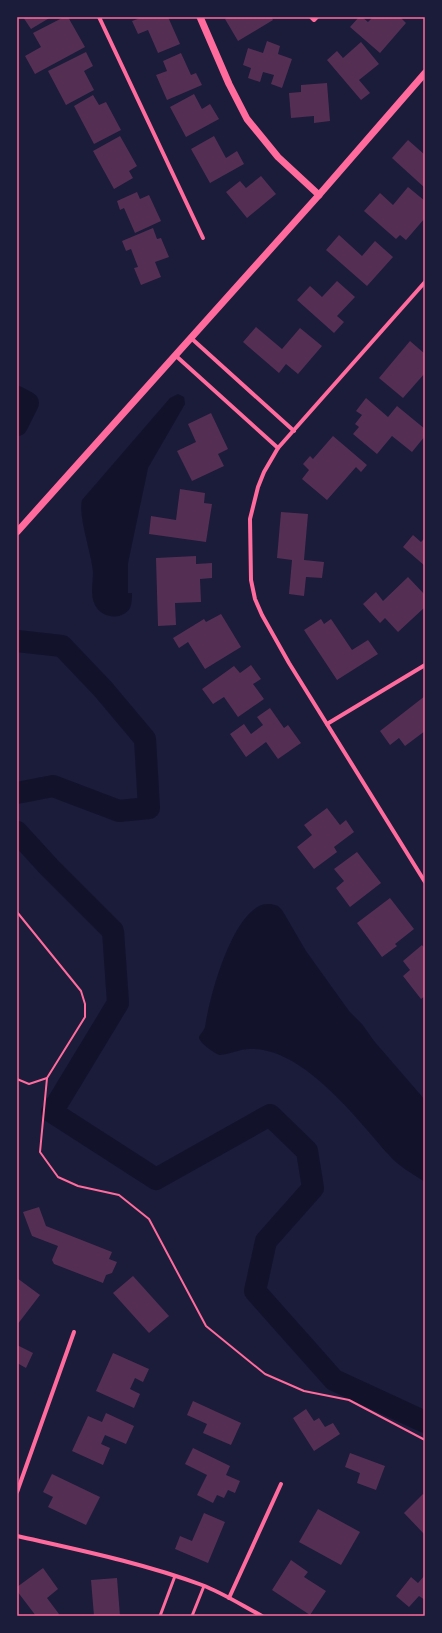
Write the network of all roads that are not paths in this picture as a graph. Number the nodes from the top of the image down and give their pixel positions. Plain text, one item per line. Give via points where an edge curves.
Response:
1 (99, 17) edge
2 (200, 17) edge
3 (311, 17) edge
4 (317, 17) edge
5 (425, 73) edge
6 (319, 196) junction
7 (203, 238) dead end
8 (425, 282) edge
9 (191, 338) junction
10 (175, 355) junction
11 (294, 431) junction
12 (278, 448) junction
13 (17, 532) edge
14 (425, 665) edge
15 (327, 724) junction
16 (425, 882) edge
17 (74, 1332) dead end
18 (281, 1484) dead end
19 (17, 1492) edge
20 (17, 1536) edge
21 (175, 1576) junction
22 (204, 1586) junction
23 (229, 1598) junction
24 (160, 1616) edge
25 (192, 1616) edge
26 (262, 1616) edge

1 - 7 street
2 - 6 street via 247,120 278,157
3 - 4 street via 314,20
5 - 6 street
6 - 9 street
8 - 11 street
9 - 10 street
9 - 11 street
10 - 12 street
10 - 13 street
11 - 12 street
12 - 15 street via 258,487 250,519 251,580 262,615
14 - 15 street
15 - 16 street
17 - 19 street
18 - 23 street
20 - 21 street via 102,1555
21 - 22 street
21 - 24 lane
22 - 23 street
22 - 25 lane
23 - 26 street

